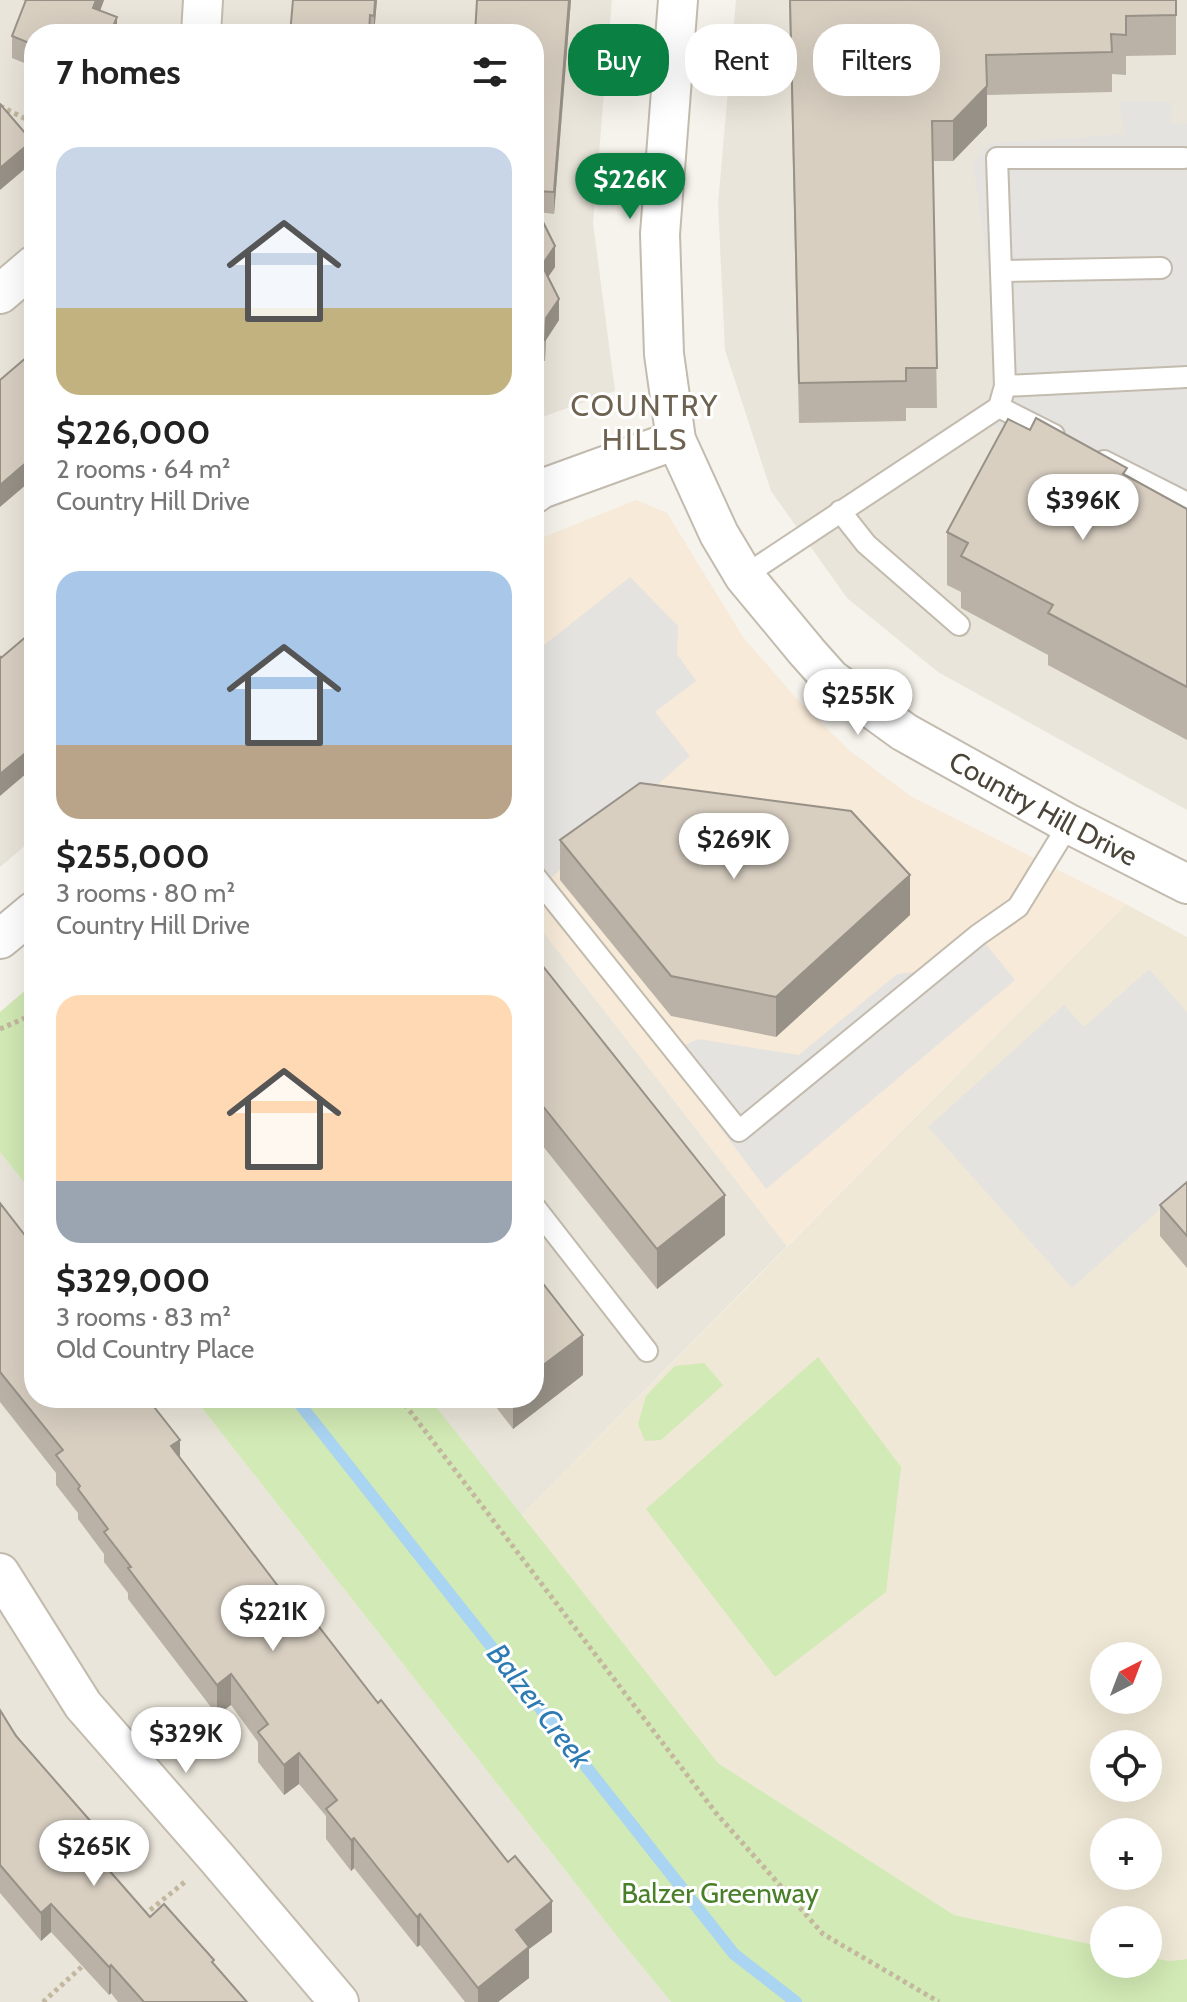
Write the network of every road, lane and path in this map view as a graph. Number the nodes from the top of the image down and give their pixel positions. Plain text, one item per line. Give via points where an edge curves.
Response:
1 (203, 0) edge
2 (678, 0) edge
3 (202, 24) edge
4 (0, 106) edge
5 (24, 118) edge
6 (1184, 158) dead end
7 (1161, 268) dead end
8 (1001, 271) junction
9 (24, 274) edge
10 (0, 294) edge
11 (1187, 377) edge
12 (1005, 386) junction
13 (999, 407) junction
14 (676, 440) junction
15 (1066, 442) edge
16 (1093, 455) edge
17 (544, 488) edge
18 (1187, 503) edge
19 (840, 511) junction
20 (744, 576) junction
21 (959, 625) dead end
22 (1069, 824) junction
23 (1187, 884) edge
24 (544, 887) edge
25 (24, 919) edge
26 (0, 939) edge
27 (24, 1018) edge
28 (0, 1029) edge
29 (544, 1219) edge
30 (647, 1351) dead end
31 (408, 1408) edge
32 (0, 1573) edge
33 (216, 1857) junction
34 (136, 1922) edge
35 (90, 1959) edge
36 (43, 2002) edge
37 (339, 2002) edge
38 (939, 2002) edge

1 - 3 street
2 - 14 street, Country Hill Drive via 660,234 664,354
4 - 5 path
6 - 8 lane via 997,158
7 - 8 lane
8 - 12 lane
9 - 10 street
11 - 12 lane
12 - 13 lane
13 - 15 lane
13 - 19 lane
14 - 17 street
14 - 20 street, Country Hill Drive
16 - 18 lane
19 - 20 lane
19 - 21 lane via 866,544
20 - 22 street, Country Hill Drive via 831,679 904,732
22 - 23 street, Country Hill Drive
22 - 24 lane via 1018,907 739,1131
25 - 26 street
27 - 28 path
29 - 30 lane
31 - 38 path via 716,1813 823,1934
32 - 33 street via 83,1705
33 - 34 path
33 - 37 street
35 - 36 path

